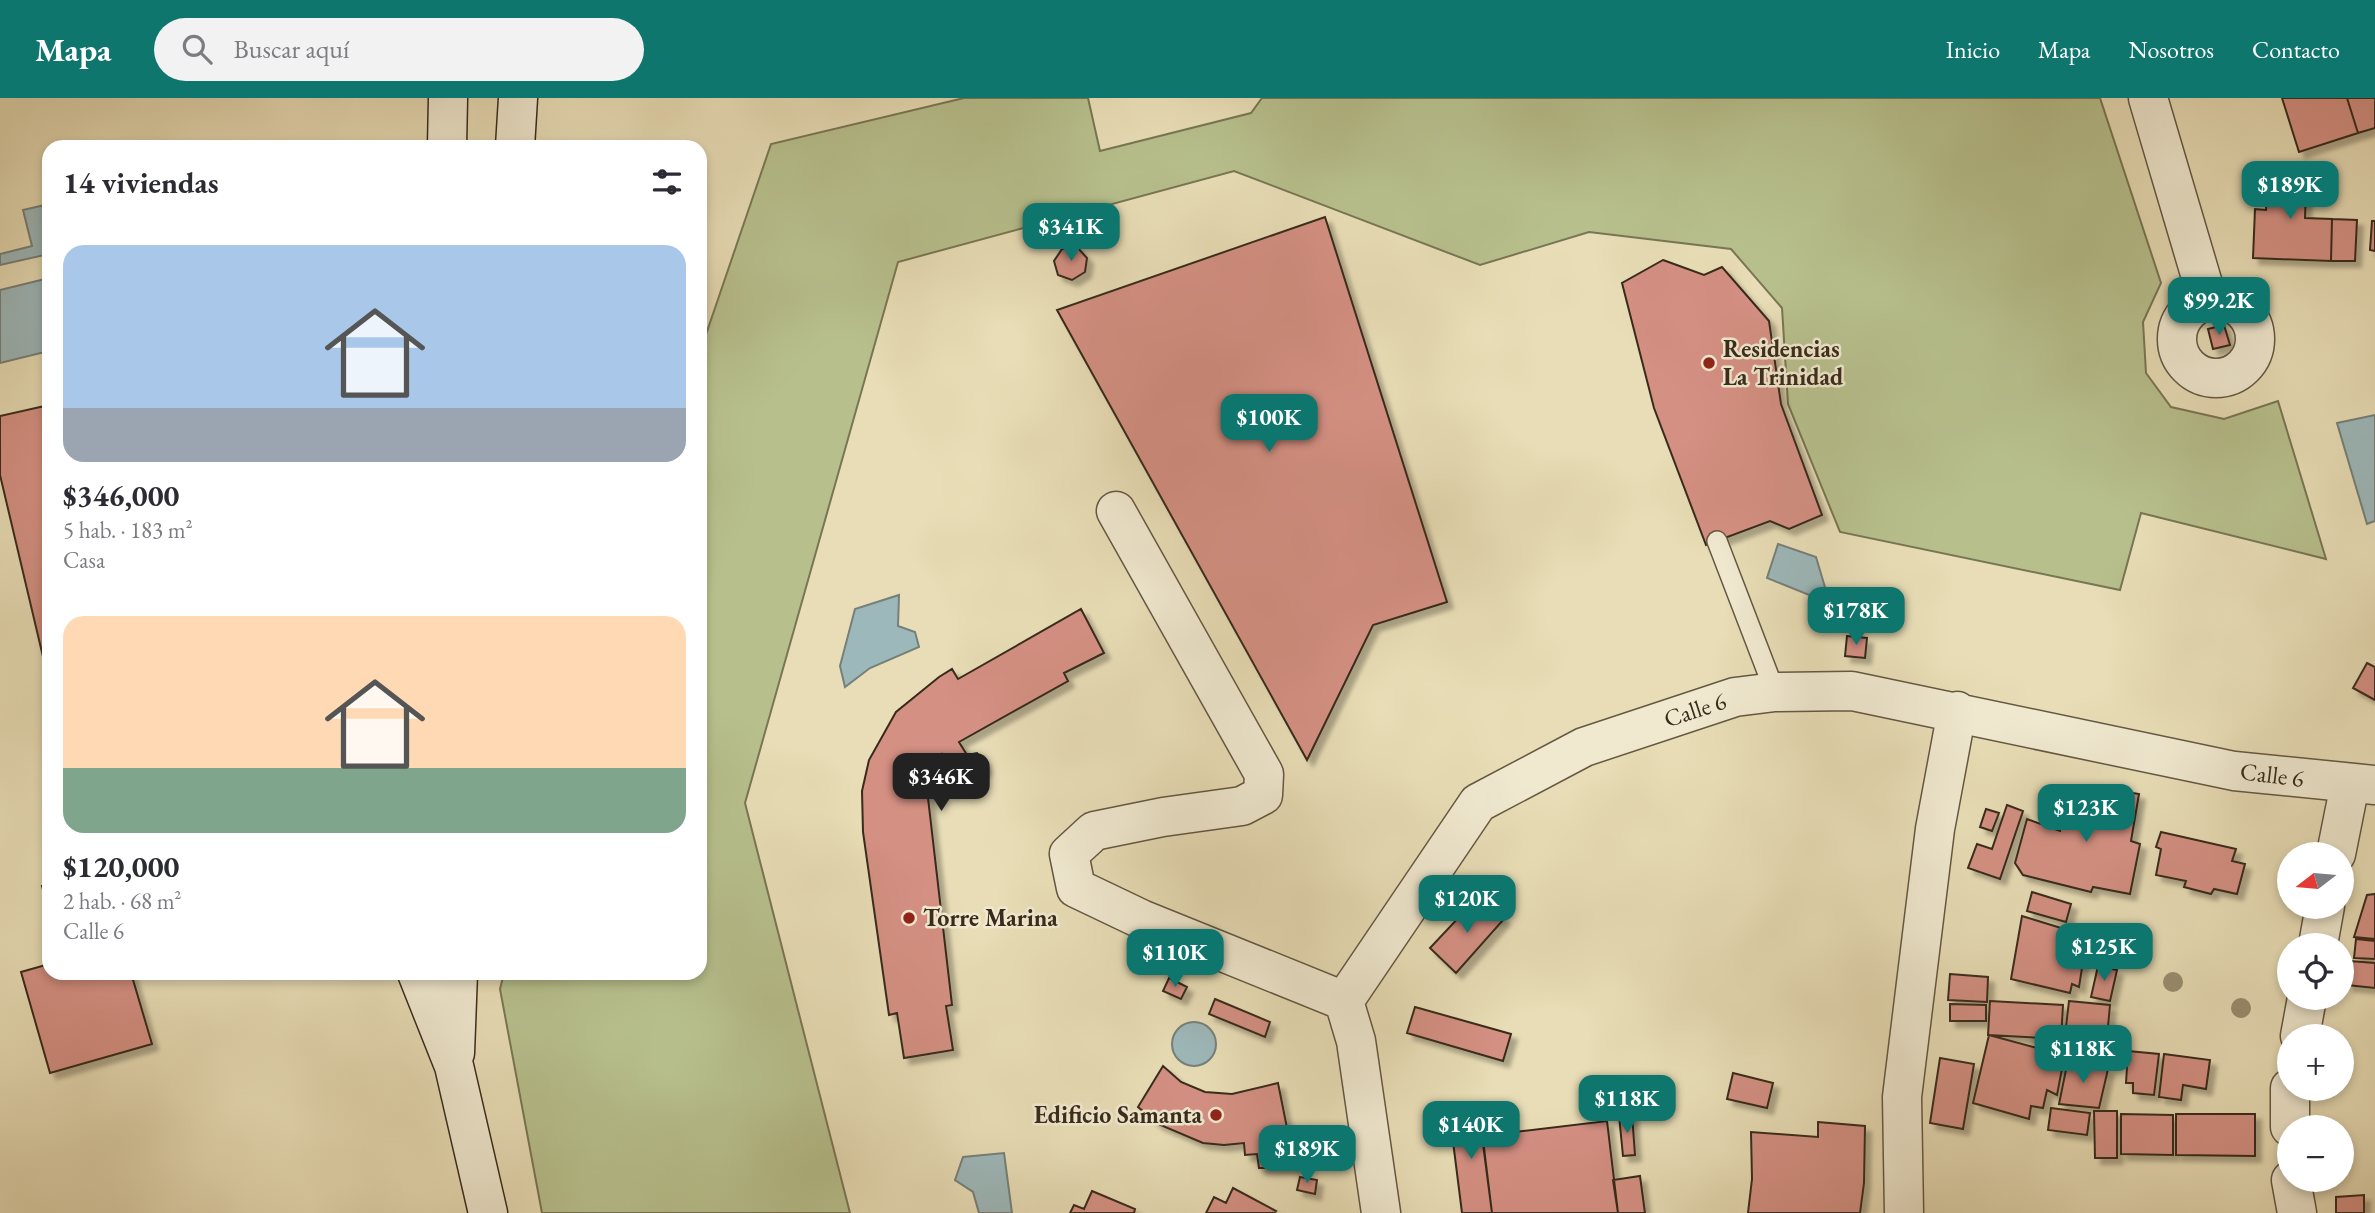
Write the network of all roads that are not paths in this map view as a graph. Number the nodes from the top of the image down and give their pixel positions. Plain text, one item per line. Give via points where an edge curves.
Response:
1 (448, 98) edge
2 (518, 98) edge
3 (2148, 98) edge
4 (447, 140) edge
5 (515, 140) edge
6 (2208, 301) dead end
7 (1116, 511) dead end
8 (1717, 541) dead end
9 (1775, 692) junction
10 (1957, 712) junction
11 (2362, 785) edge
12 (2341, 842) edge
13 (420, 980) edge
14 (458, 980) edge
15 (1344, 1001) junction
16 (454, 1066) junction
17 (2293, 1192) edge
18 (488, 1213) edge
19 (1381, 1213) edge
20 (1904, 1213) edge
21 (2297, 1213) edge

1 - 4 street
2 - 5 street
3 - 6 street
7 - 15 street via 1264,774 1263,795 1242,806 1094,831 1069,854 1076,888
8 - 9 lane
9 - 10 street, Calle 6 via 1852,691
9 - 15 street, Calle 6 via 1735,696 1584,747 1478,803
10 - 11 street, Calle 6 via 2234,771
10 - 20 street via 1936,829 1902,1097
11 - 12 street
13 - 16 street
14 - 16 street
15 - 19 street via 1356,1041
16 - 18 street
17 - 21 street

